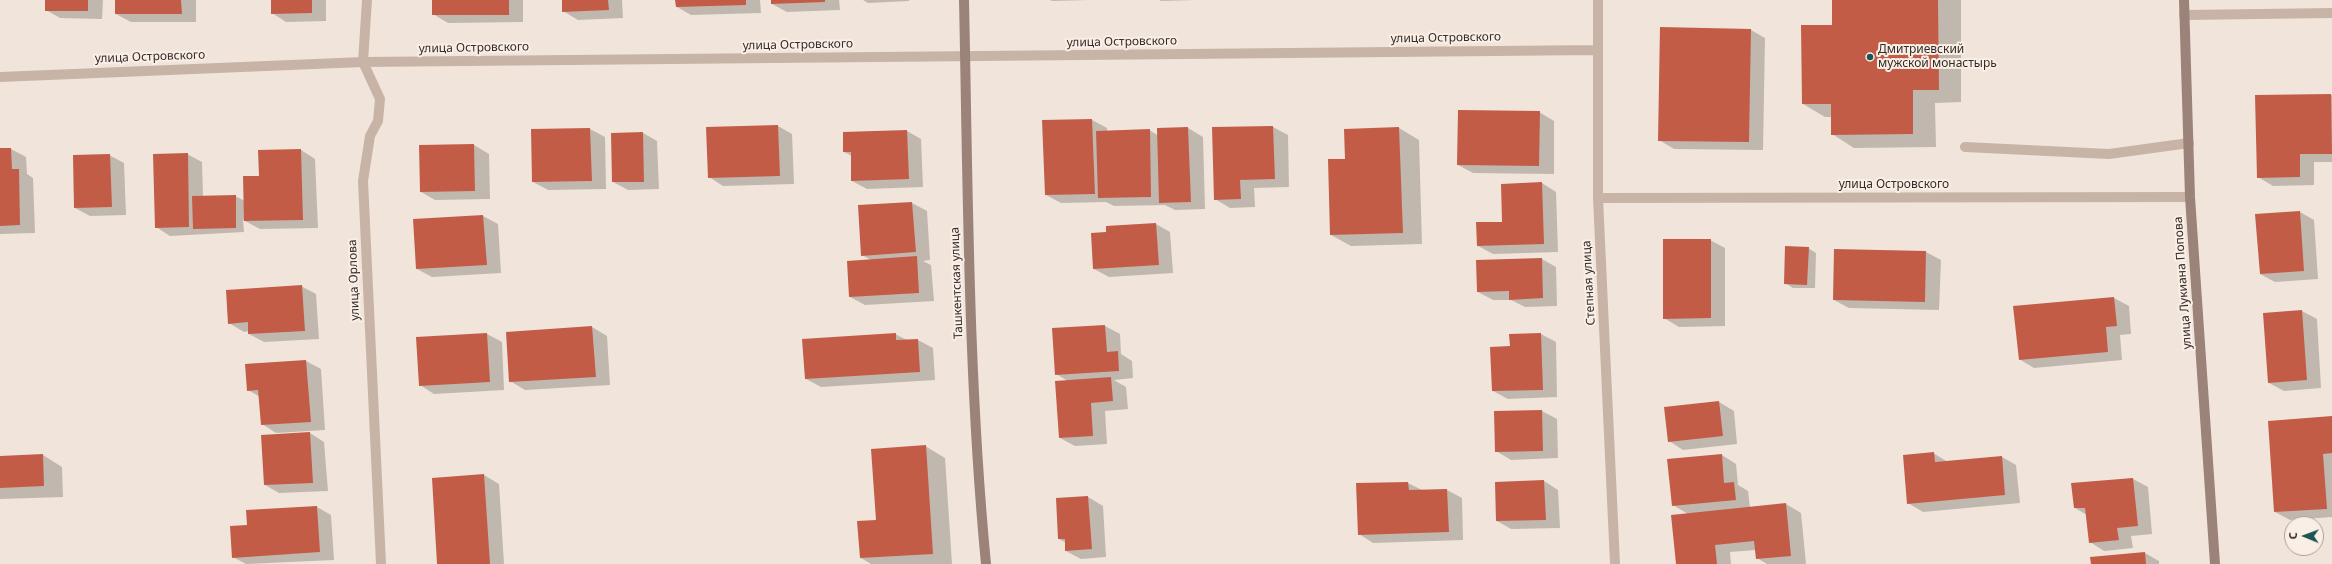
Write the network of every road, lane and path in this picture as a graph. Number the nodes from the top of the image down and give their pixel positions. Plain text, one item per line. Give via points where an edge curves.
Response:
1 (367, 0) edge
2 (964, 0) edge
3 (1598, 0) edge
4 (2184, 0) edge
5 (2332, 13) edge
6 (2184, 15) junction
7 (1597, 50) junction
8 (965, 56) junction
9 (364, 62) junction
10 (0, 77) edge
11 (2189, 143) junction
12 (1965, 147) dead end
13 (2190, 197) junction
14 (1598, 198) junction
15 (381, 564) edge
16 (986, 564) edge
17 (1615, 564) edge
18 (2215, 564) edge

1 - 9 street, улица Орлова
2 - 8 street, Ташкентская улица
3 - 7 street, Степная улица
4 - 6 street, улица Лукиана Попова
5 - 6 street
6 - 11 street, улица Лукиана Попова
7 - 8 street, улица Островского
7 - 14 street, Степная улица
8 - 9 street, улица Островского
8 - 16 street, Ташкентская улица via 968,274 979,489
9 - 10 street, улица Островского
9 - 15 street, улица Орлова via 380,99 378,121 370,136 363,181
11 - 12 street via 2109,154
11 - 13 street, улица Лукиана Попова
13 - 14 street, улица Островского
13 - 18 street, улица Лукиана Попова
14 - 17 street, Степная улица

